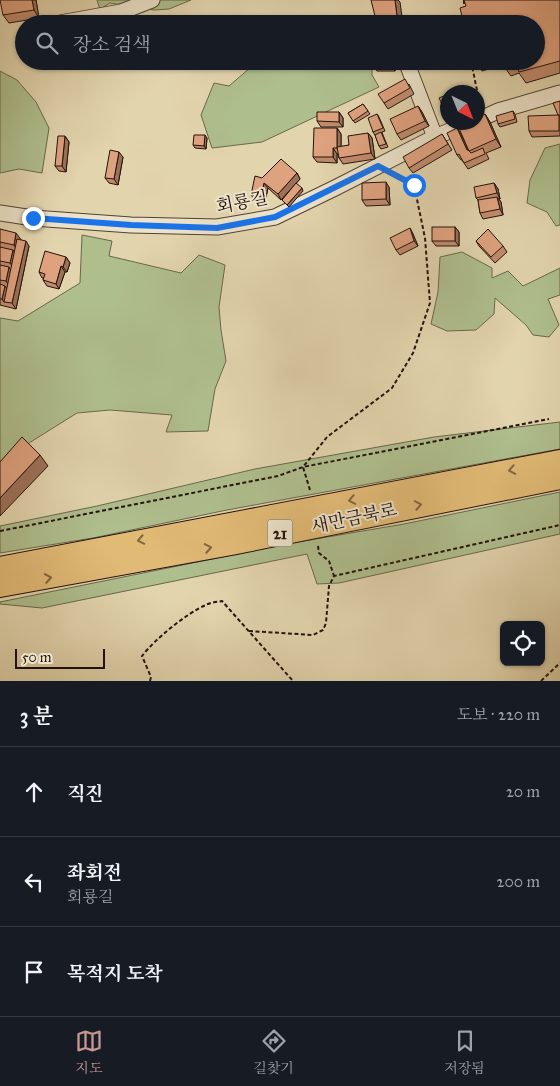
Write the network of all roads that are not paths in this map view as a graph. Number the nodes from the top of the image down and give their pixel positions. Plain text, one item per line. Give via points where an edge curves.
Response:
1 (152, 0) edge
2 (104, 15) edge
3 (409, 70) edge
4 (560, 93) edge
5 (485, 117) edge
6 (452, 130) edge
7 (435, 137) junction
8 (0, 213) edge
9 (560, 461) edge
10 (560, 478) edge
11 (0, 568) edge
12 (0, 586) edge

1 - 2 street
3 - 7 street
4 - 5 street, 회룡길
6 - 7 street, 회룡길
7 - 8 street, 회룡길 via 275,217 217,228 131,225
9 -> 11 highway, 새만금북로 / 21
12 -> 10 highway, 새만금북로 / 21 via 231,544

